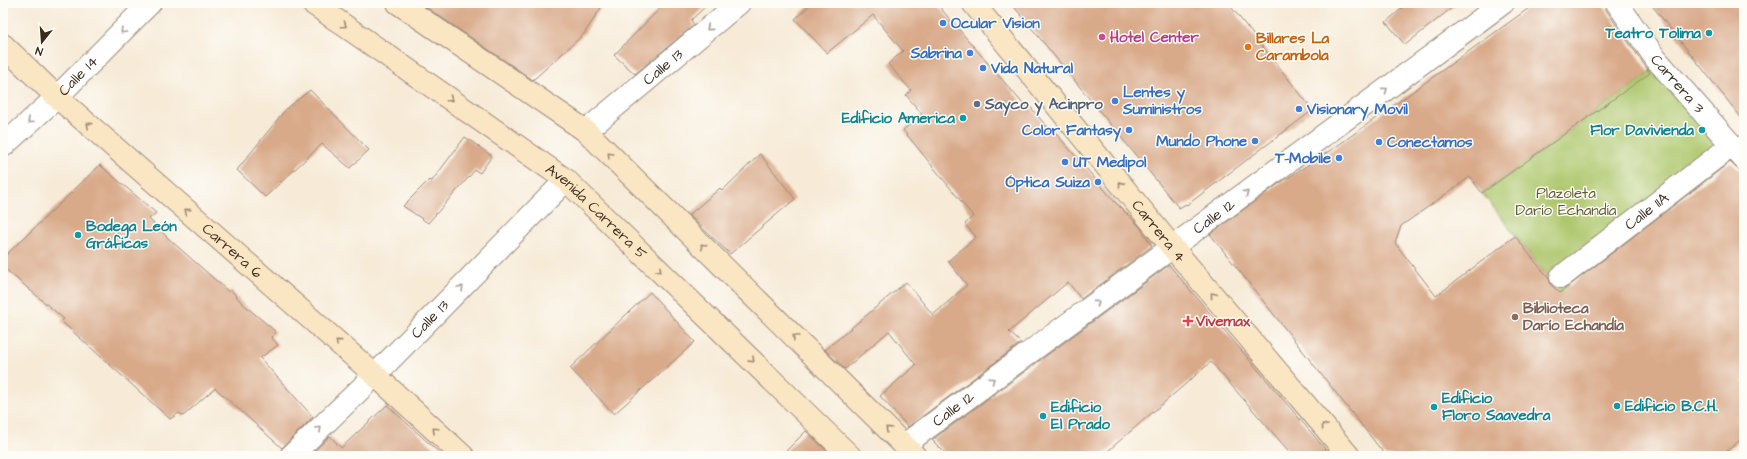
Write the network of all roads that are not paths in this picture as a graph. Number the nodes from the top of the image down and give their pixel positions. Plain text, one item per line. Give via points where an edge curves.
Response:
1 (150, 3) edge
2 (312, 3) edge
3 (398, 3) edge
4 (739, 3) edge
5 (973, 3) edge
6 (1503, 3) edge
7 (1617, 3) edge
8 (3, 45) edge
9 (57, 97) junction
10 (586, 131) junction
11 (3, 146) edge
12 (1738, 152) edge
13 (566, 180) junction
14 (1172, 247) junction
15 (1561, 277) dead end
16 (375, 375) junction
17 (910, 450) edge
18 (291, 456) edge
19 (463, 456) edge
20 (850, 456) edge
21 (1349, 456) edge

1 -> 9 street, Calle 14
2 -> 13 main road, Avenida Carrera 5
3 - 10 main road
4 -> 10 street, Calle 13
14 -> 5 main road, Carrera 4
14 -> 6 street, Calle 12
7 - 12 street, Carrera 3 via 1656,59
8 - 9 main road, Carrera 6
9 -> 11 street, Calle 14
16 -> 9 main road, Carrera 6
17 -> 10 main road
12 - 15 street, Calle 11A
16 -> 13 street, Calle 13
13 -> 20 main road, Avenida Carrera 5
17 -> 14 street, Calle 12
21 -> 14 main road, Carrera 4
18 -> 16 street, Calle 13
19 -> 16 main road, Carrera 6

